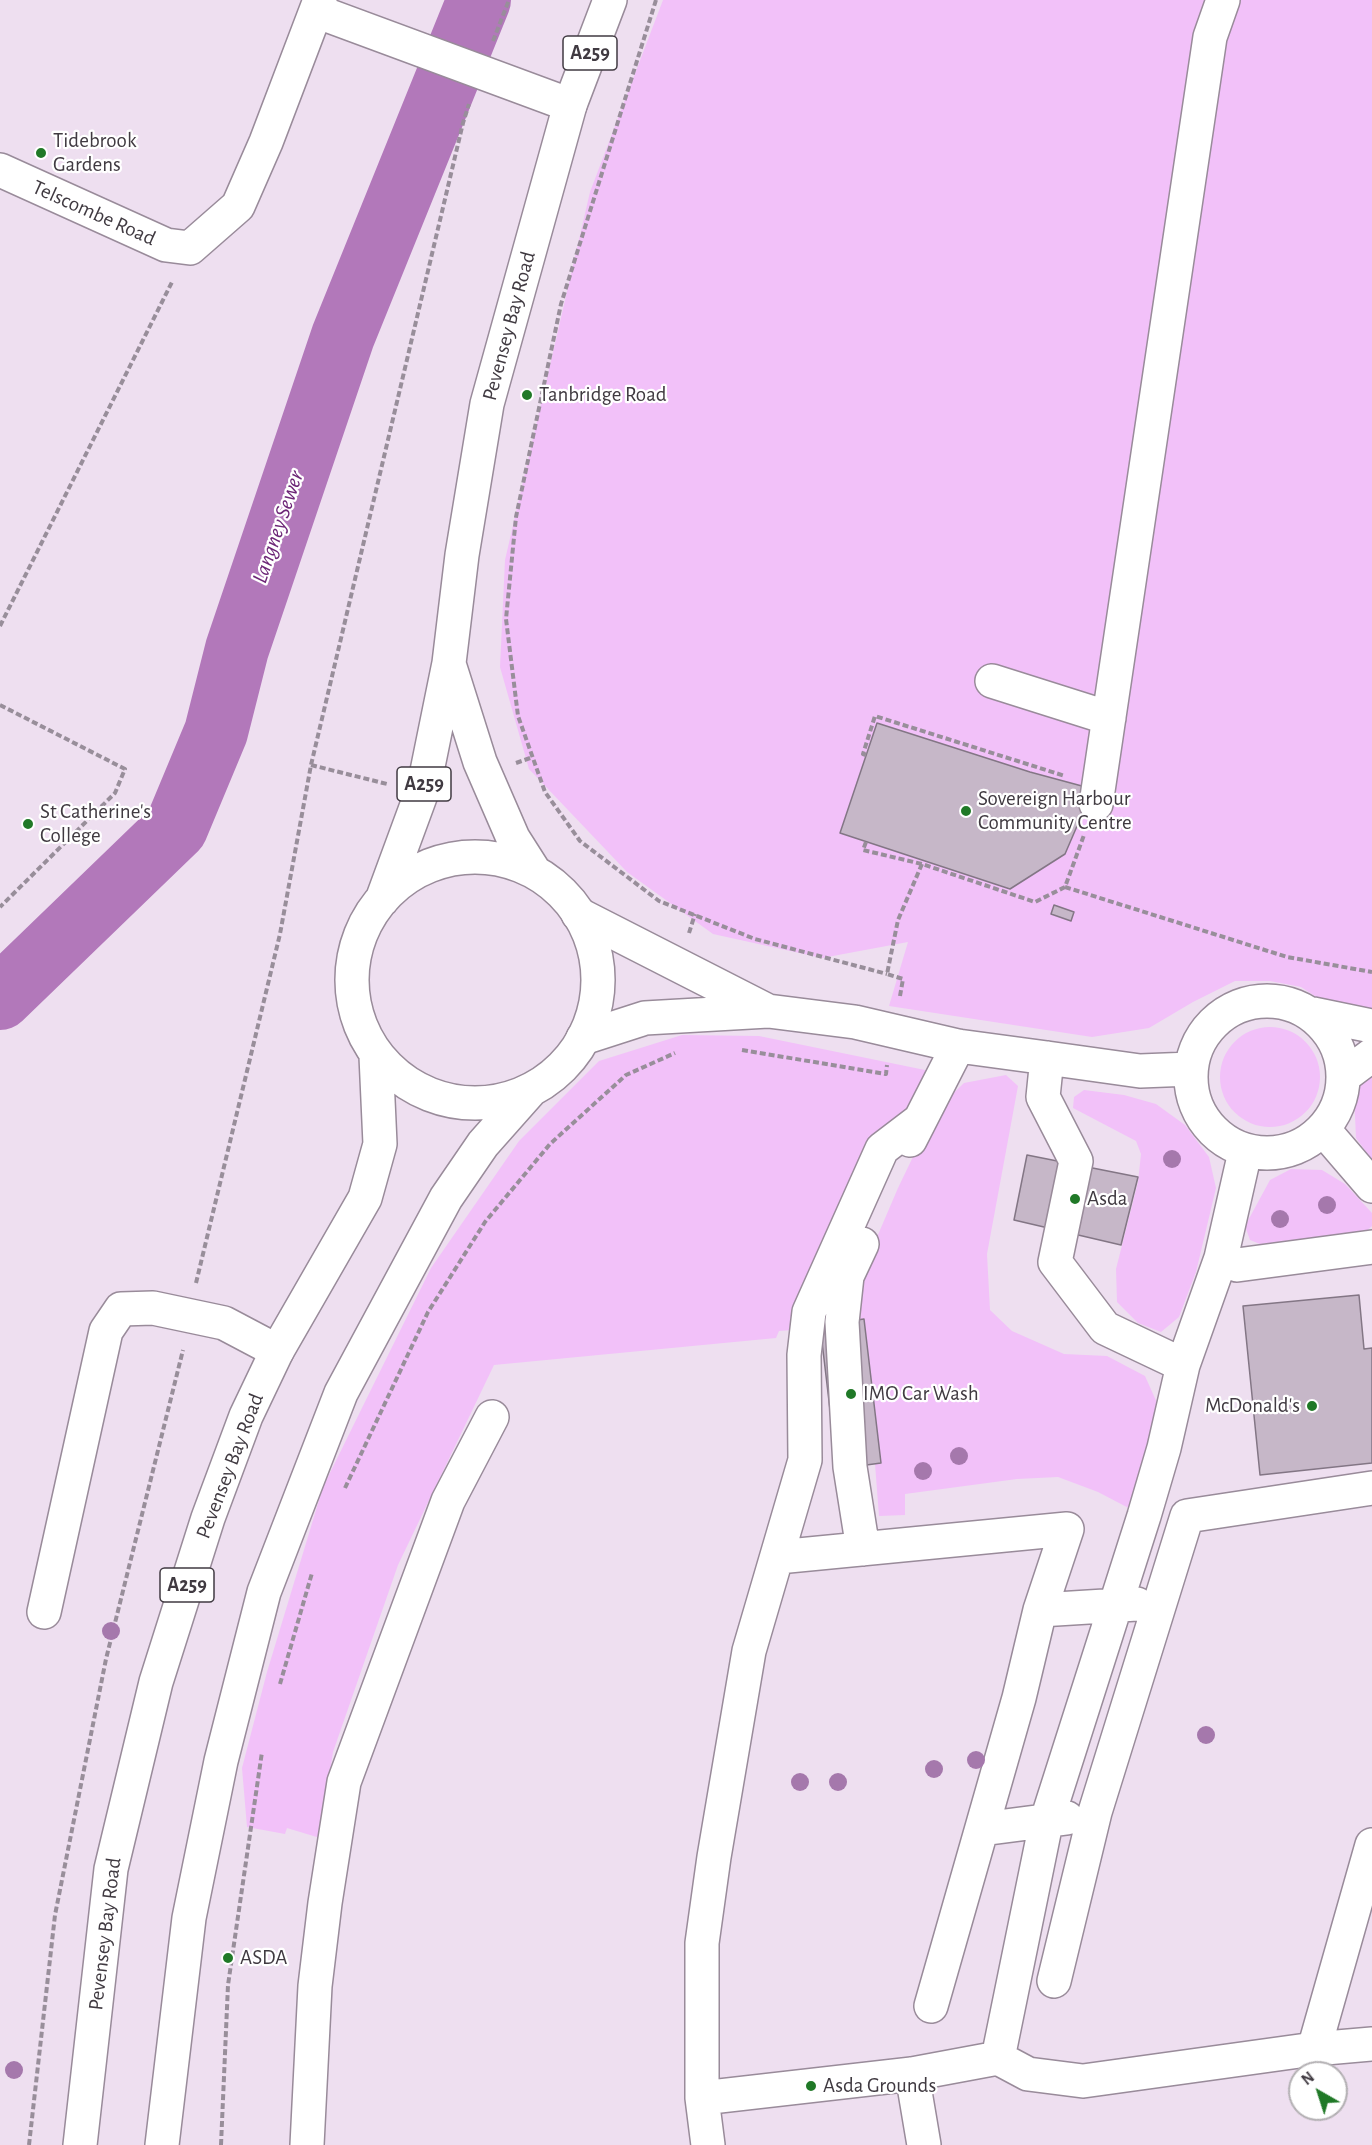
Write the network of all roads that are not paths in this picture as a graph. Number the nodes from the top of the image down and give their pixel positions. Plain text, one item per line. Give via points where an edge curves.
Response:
1 (610, 0) edge
2 (1223, 0) edge
3 (318, 5) edge
4 (570, 105) junction
5 (0, 170) edge
6 (449, 663) junction
7 (992, 681) dead end
8 (1109, 718) junction
9 (1097, 795) road end
10 (534, 871) junction
11 (382, 900) junction
12 (579, 914) junction
13 (768, 1011) junction
14 (1313, 1014) junction
15 (1372, 1026) edge
16 (583, 1038) junction
17 (958, 1046) junction
18 (1372, 1055) edge
19 (376, 1056) junction
20 (1047, 1058) junction
21 (1191, 1069) junction
22 (1344, 1076) junction
23 (530, 1091) junction
24 (920, 1120) junction
25 (1323, 1129) junction
26 (1245, 1152) junction
27 (1372, 1186) edge
28 (1372, 1247) edge
29 (1221, 1258) junction
30 (277, 1351) junction
31 (1182, 1365) junction
32 (492, 1417) dead end
33 (1372, 1488) edge
34 (862, 1549) junction
35 (778, 1557) junction
36 (1161, 1602) junction
37 (1117, 1605) junction
38 (1040, 1610) junction
39 (44, 1612) dead end
40 (1095, 1812) junction
41 (1046, 1823) junction
42 (982, 1829) junction
43 (1372, 1845) edge
44 (1054, 1982) dead end
45 (931, 2006) dead end
46 (1372, 2044) edge
47 (1314, 2049) junction
48 (998, 2058) junction
49 (912, 2074) junction
50 (702, 2098) junction
51 (80, 2145) edge
52 (162, 2145) edge
53 (307, 2145) edge
54 (708, 2145) edge
55 (924, 2145) edge

1 - 4 main road, Pevensey Bay Road / A259
2 - 8 main road via 1210,37
3 - 4 main road via 381,34
3 - 5 main road, Telscombe Road via 238,206 190,248 166,245
4 - 6 main road, Pevensey Bay Road / A259 via 487,404
6 - 10 main road, Pevensey Bay Road / A259 via 480,762 513,838
6 - 11 main road, Pevensey Bay Road / A259 via 422,793
7 - 8 main road
8 - 9 main road
10 - 11 main road via 490,858 455,858 421,869
10 - 12 main road via 555,886
11 - 19 main road via 368,917 354,952 351,988 359,1024
12 - 13 main road
12 - 16 main road via 592,943 598,975 595,1008
13 - 16 main road via 645,1018
13 - 17 main road via 855,1022
14 - 15 main road
14 - 21 main road via 1293,1004 1270,1000 1237,1007 1209,1027 1197,1047
14 - 22 main road via 1337,1046
16 - 23 main road via 566,1062
17 - 20 main road
17 - 24 main road
18 - 22 main road
19 - 23 main road via 405,1083 441,1099 480,1104
19 - 30 main road, Pevensey Bay Road / A259 via 380,1144 365,1198
20 - 21 main road via 1140,1071
20 - 31 main road via 1043,1097 1076,1161 1055,1262 1106,1328
21 - 26 main road via 1197,1107 1208,1125 1222,1139
22 - 25 main road via 1334,1113
23 - 52 main road via 483,1144 446,1198 341,1393 264,1592 221,1761 189,1918
24 - 34 main road via 847,1276 842,1333 850,1467
24 - 35 main road via 882,1149 809,1312 804,1381 805,1460
25 - 26 main road via 1293,1149
25 - 27 main road
26 - 29 main road
28 - 29 main road via 1237,1265
29 - 31 main road
30 - 39 main road via 224,1323 153,1308 121,1309 106,1330
30 - 51 main road, Pevensey Bay Road / A259 via 246,1416 208,1518 156,1682 111,1869
31 - 37 main road via 1164,1448
32 - 53 main road via 448,1501 344,1782 317,1974
33 - 36 main road via 1187,1516
34 - 35 main road
34 - 38 main road via 1067,1529
35 - 50 main road via 749,1652 714,1857 702,1943
36 - 37 main road
36 - 40 main road
37 - 38 main road
37 - 41 main road
38 - 42 main road
40 - 41 main road
40 - 44 main road
41 - 42 main road
41 - 48 main road
42 - 45 main road
43 - 47 main road
46 - 47 main road
47 - 48 main road via 1083,2081 1028,2074
48 - 49 main road
49 - 50 main road
49 - 55 main road
50 - 54 main road

